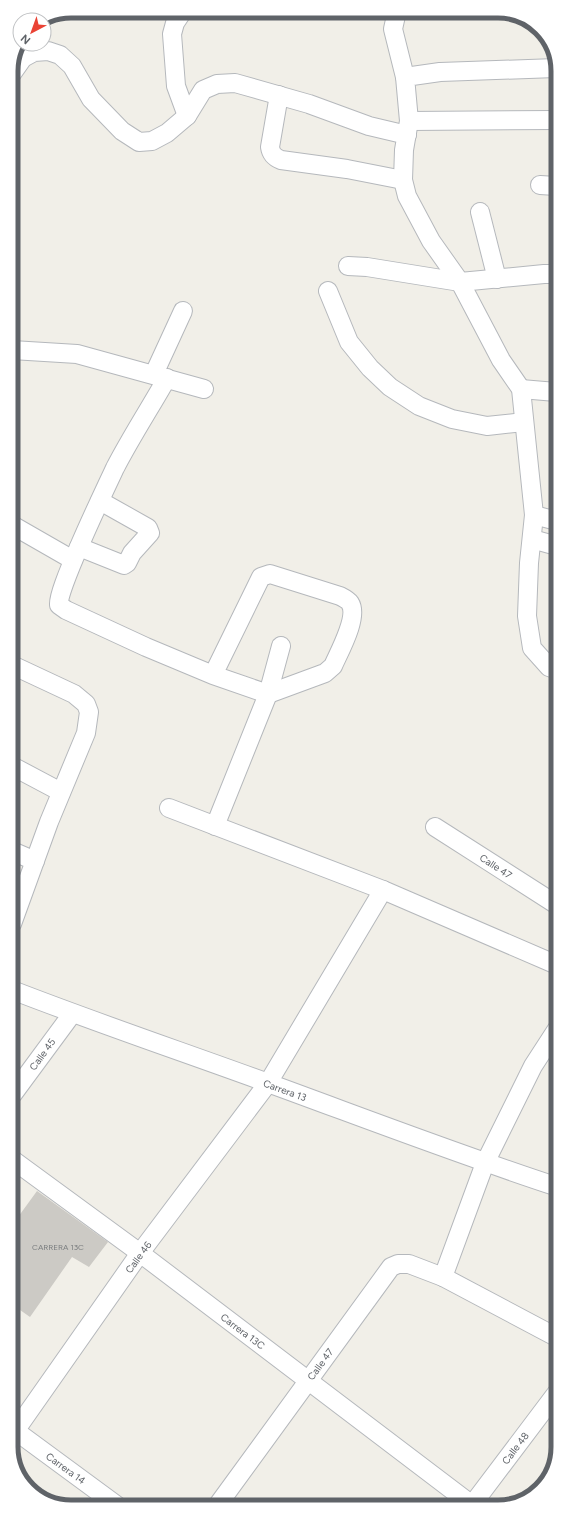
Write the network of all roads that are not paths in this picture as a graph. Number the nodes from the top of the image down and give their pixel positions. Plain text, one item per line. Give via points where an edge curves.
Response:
1 (178, 18) edge
2 (395, 18) edge
3 (19, 64) edge
4 (551, 68) edge
5 (405, 78) junction
6 (279, 95) junction
7 (187, 116) junction
8 (551, 120) edge
9 (408, 128) junction
10 (403, 180) junction
11 (480, 212) dead end
12 (348, 266) dead end
13 (551, 274) edge
14 (497, 279) junction
15 (460, 282) junction
16 (328, 291) dead end
17 (183, 311) dead end
18 (18, 350) edge
19 (161, 376) junction
20 (204, 389) dead end
21 (521, 389) junction
22 (551, 392) edge
23 (524, 422) junction
24 (100, 501) junction
25 (534, 515) junction
26 (551, 519) edge
27 (18, 528) edge
28 (532, 540) junction
29 (551, 545) edge
30 (76, 554) junction
31 (281, 646) dead end
32 (18, 668) edge
33 (551, 668) edge
34 (213, 675) junction
35 (268, 694) junction
36 (18, 769) edge
37 (61, 792) junction
38 (169, 808) dead end
39 (215, 826) junction
40 (435, 827) dead end
41 (18, 854) edge
42 (35, 862) junction
43 (382, 890) junction
44 (551, 901) edge
45 (18, 908) edge
46 (551, 962) edge
47 (18, 992) edge
48 (72, 1014) junction
49 (551, 1038) edge
50 (268, 1083) junction
51 (18, 1087) edge
52 (485, 1163) junction
53 (18, 1164) edge
54 (551, 1185) edge
55 (140, 1253) junction
56 (443, 1277) junction
57 (551, 1334) edge
58 (308, 1381) junction
59 (551, 1400) edge
60 (18, 1426) edge
61 (18, 1435) edge
62 (109, 1500) edge
63 (221, 1500) edge
64 (465, 1500) edge
65 (476, 1500) edge

1 - 7 street via 172,34 176,86
2 - 5 street via 393,29
3 - 7 street via 23,58 34,52 48,51 60,55 72,66 91,99 122,131 139,142 152,141 167,133
4 - 5 street via 440,72
5 - 9 street
6 - 7 street via 235,83 217,84 203,90
6 - 9 street via 369,126
6 - 10 street via 270,147 275,157
8 - 9 street
9 - 10 street
10 - 15 street via 407,196 431,241
11 - 14 street
12 - 15 street
13 - 14 street
14 - 15 street
15 - 21 street via 501,360
16 - 23 street via 349,342 390,388 419,406 452,419 487,426
17 - 19 street
18 - 19 street via 77,354
19 - 20 street
19 - 24 street
21 - 22 street
21 - 23 street
23 - 25 street
24 - 30 street
24 - 30 street via 148,528 150,532 124,565
25 - 26 street
25 - 28 street
27 - 30 street
28 - 29 street
28 - 33 street via 527,616 532,648
30 - 34 street via 58,598 59,605 146,647
31 - 35 street
32 - 37 street via 74,694 88,708 86,733
34 - 35 street
34 - 35 street via 261,577 274,575 350,601 351,622 333,666 325,672
35 - 39 street
36 - 37 street
37 - 42 street
38 - 39 street
39 - 43 street
40 - 44 street, Calle 47
41 - 42 street
42 - 45 street
43 - 46 street
43 - 50 street, Calle 46
47 - 48 street, Carrera 13
48 - 50 street, Carrera 13
48 - 51 street, Calle 45
49 - 52 street via 533,1066
50 - 52 street, Carrera 13
50 - 55 street, Calle 46
52 - 54 street, Carrera 13
52 - 56 street
53 - 55 street, Carrera 13C
55 - 58 street, Carrera 13C
55 - 60 street, Calle 46
56 - 57 street, Calle 47
56 - 58 street, Calle 47 via 409,1264 390,1267
58 - 63 street, Calle 47
58 - 64 street, Carrera 13C
59 - 65 street, Calle 48
61 - 62 street, Carrera 14

